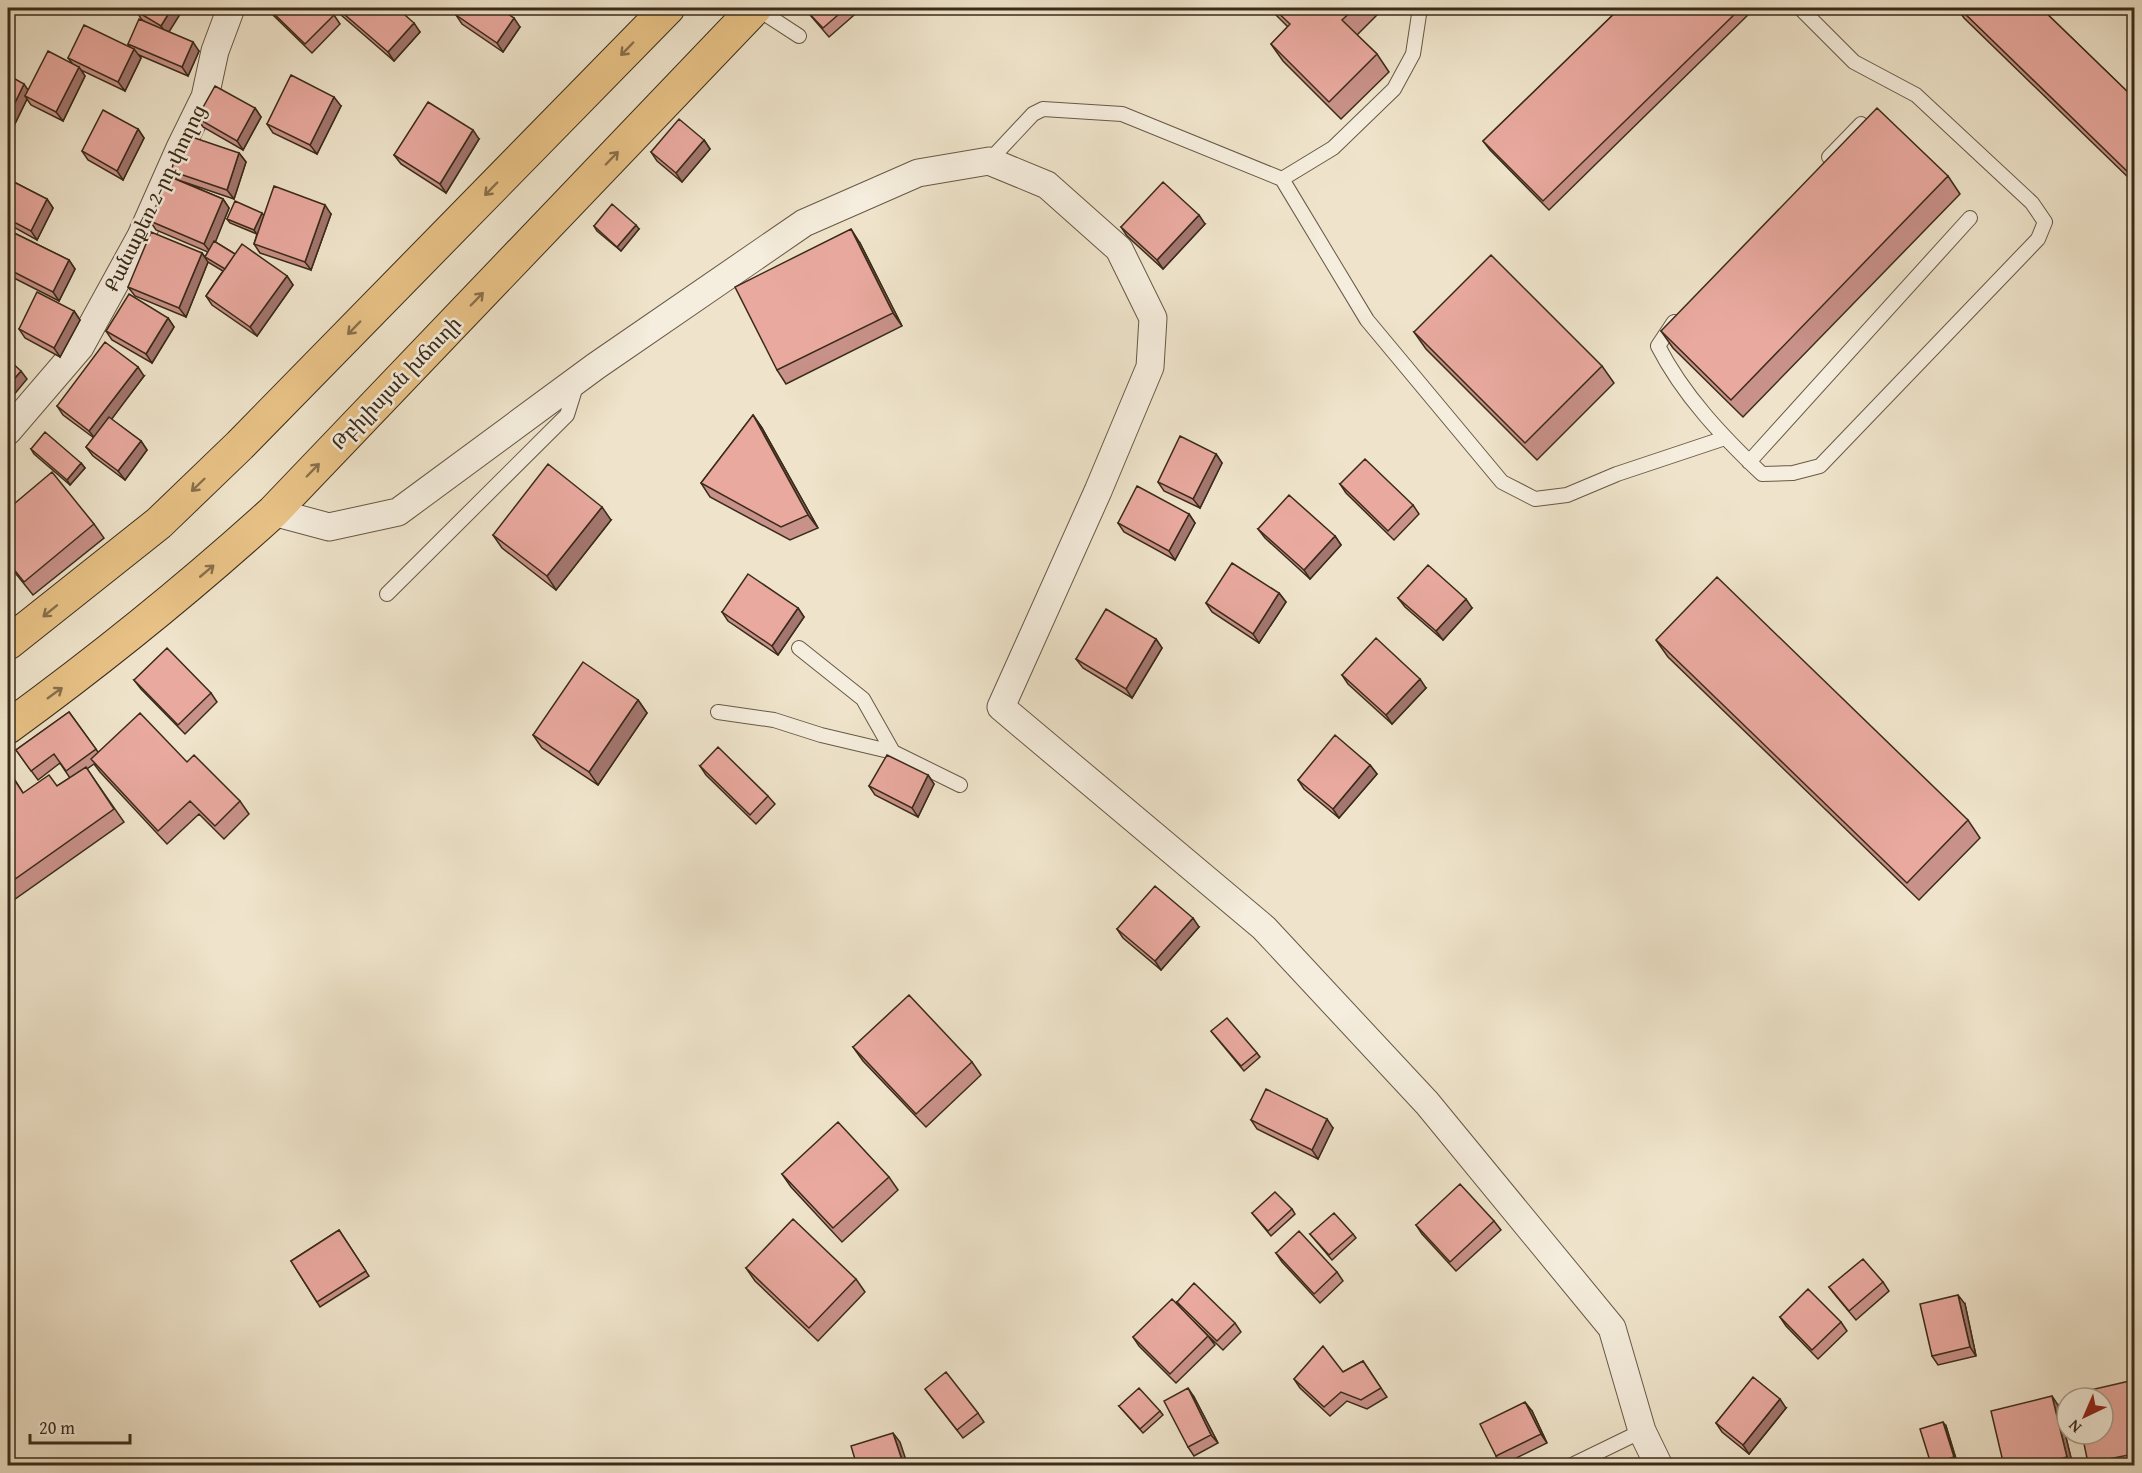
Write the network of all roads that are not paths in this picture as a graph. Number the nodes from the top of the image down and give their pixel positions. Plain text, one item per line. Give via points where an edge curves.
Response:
1 (231, 8) edge
2 (668, 8) edge
3 (756, 8) edge
4 (1420, 8) edge
5 (1800, 8) edge
6 (800, 36) dead end
7 (1861, 124) edge
8 (989, 161) junction
9 (1821, 166) edge
10 (1282, 179) junction
11 (1970, 219) dead end
12 (1685, 310) edge
13 (578, 379) junction
14 (8, 431) edge
15 (1725, 438) junction
16 (1749, 462) junction
17 (273, 512) junction
18 (387, 594) dead end
19 (8, 643) edge
20 (799, 648) dead end
21 (718, 712) dead end
22 (8, 727) edge
23 (893, 752) junction
24 (960, 785) dead end
25 (1642, 1431) junction
26 (1570, 1466) edge
27 (1659, 1466) edge

1 - 14 street, Քանաքեռ 2-րդ փողոց via 215,51 205,97 141,236 80,347
2 -> 19 main road via 159,524
3 - 6 lane
17 -> 3 main road, Թբիլիսյան խճուղի
4 - 10 lane via 1413,54 1394,89 1333,148
5 - 16 lane via 1854,62 1916,95 2032,203 2045,222 2038,239 1820,466 1792,473 1762,474
7 - 9 lane
8 - 10 lane via 1033,114 1043,109 1122,114
8 - 13 street via 918,173 804,223
8 - 25 street via 1047,185 1119,249 1153,318 1150,367 1001,706 1264,928 1426,1103 1612,1328
10 - 15 lane via 1367,320 1502,482 1535,499 1567,495
11 - 16 lane
12 - 15 lane via 1658,346 1670,371
13 - 17 street via 398,512 329,527
13 - 18 lane via 567,415
15 - 16 lane
22 -> 17 main road, Թբիլիսյան խճուղի via 209,570
20 - 23 lane via 863,699
21 - 23 lane via 774,720
23 - 24 lane
25 - 26 lane
25 - 27 street

